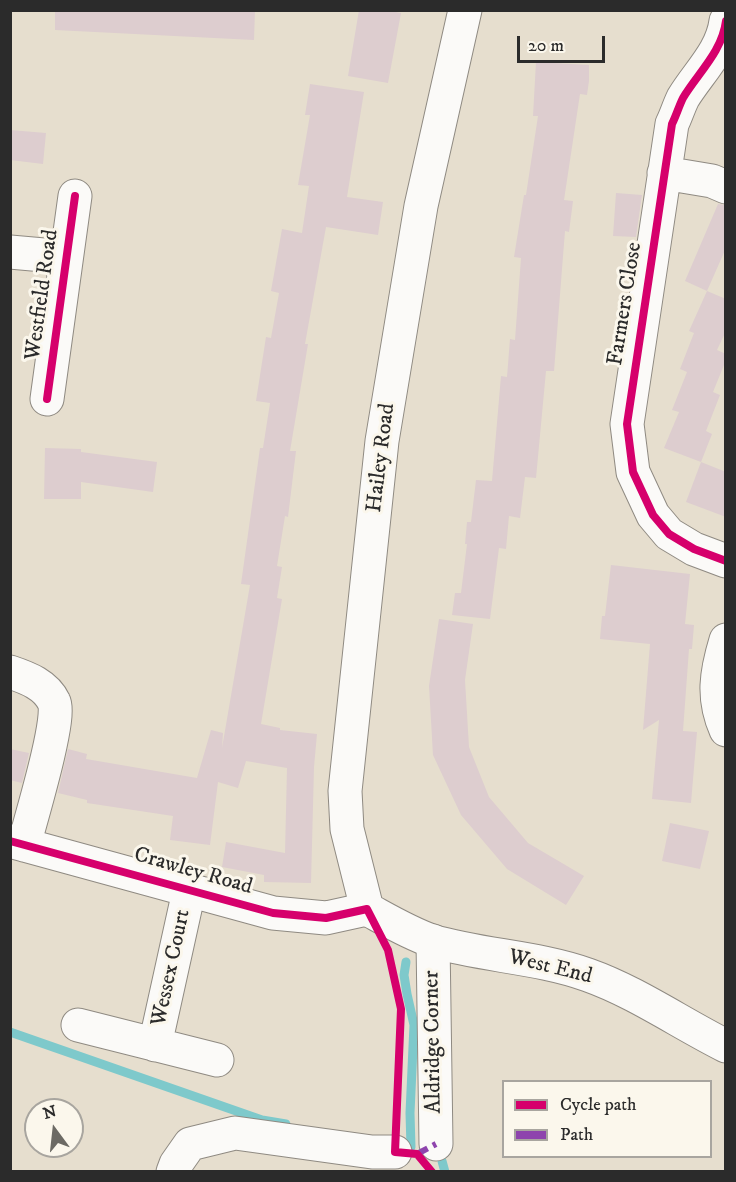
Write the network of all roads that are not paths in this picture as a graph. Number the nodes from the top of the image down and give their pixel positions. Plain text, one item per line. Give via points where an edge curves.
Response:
1 (465, 10) edge
2 (726, 21) edge
3 (664, 173) junction
4 (726, 187) edge
5 (75, 196) dead end
6 (10, 252) edge
7 (66, 257) junction
8 (47, 399) dead end
9 (726, 561) edge
10 (726, 640) edge
11 (10, 672) edge
12 (726, 730) edge
13 (17, 843) edge
14 (189, 891) junction
15 (367, 909) junction
16 (433, 941) junction
17 (78, 1025) dead end
18 (155, 1045) junction
19 (726, 1046) edge
20 (217, 1060) dead end
21 (436, 1144) dead end
22 (395, 1152) dead end
23 (173, 1172) edge

1 - 15 street, Hailey Road via 421,206 382,441 345,791 347,829
2 - 3 street, Farmers Close via 718,47 684,98 672,124
3 - 4 street
3 - 9 street, Farmers Close via 627,424 633,472 653,515 669,534
5 - 7 street, Westfield Road
6 - 7 street, Westfield Road
7 - 8 street, Westfield Road
10 - 12 street via 716,681 717,710
11 - 13 street via 46,689 56,705 52,734
13 - 14 street, Crawley Road
14 - 15 street, Crawley Road via 273,913 326,918
14 - 18 street, Wessex Court
15 - 16 street, West End via 403,930
16 - 19 street, West End via 587,974
16 - 21 street, Aldridge Corner
17 - 18 street, Wessex Court
18 - 20 street, Wessex Court
22 - 23 street via 234,1133 190,1144

